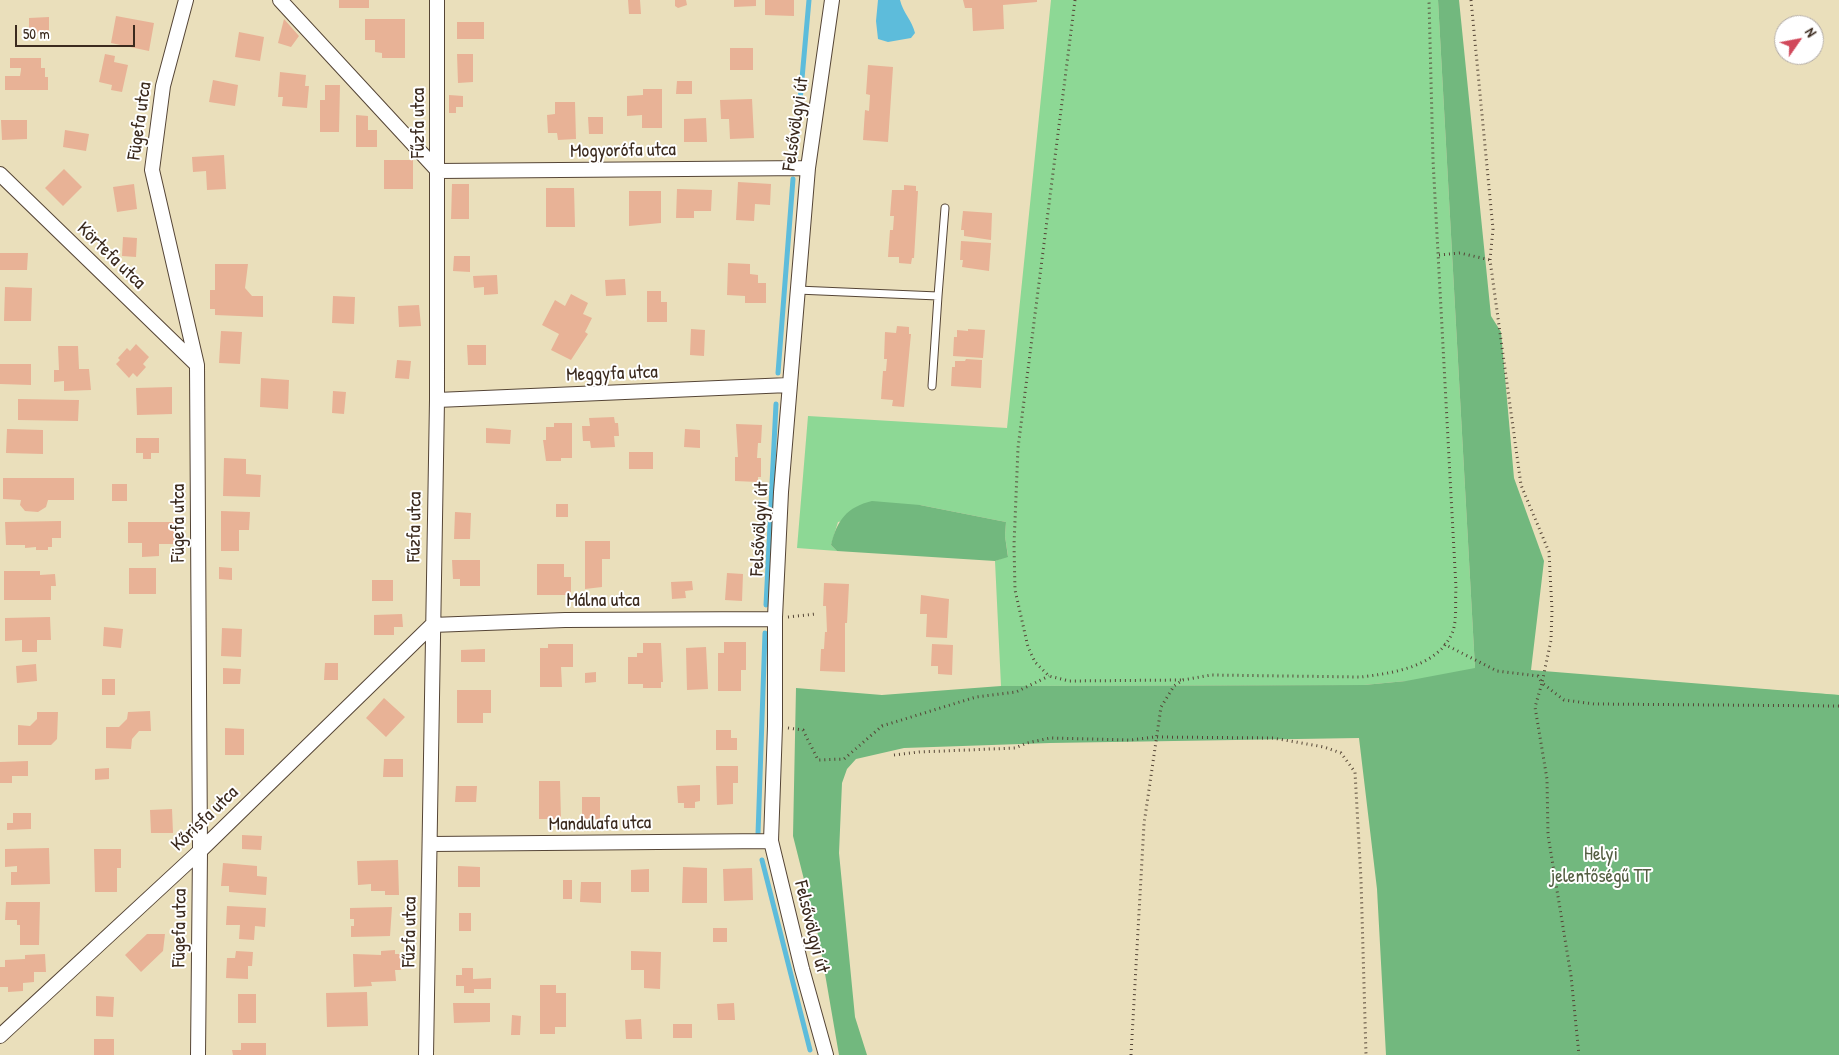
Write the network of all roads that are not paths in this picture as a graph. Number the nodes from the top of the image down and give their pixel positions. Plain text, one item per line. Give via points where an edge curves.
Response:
1 (186, 0) edge
2 (280, 0) edge
3 (437, 0) edge
4 (832, 0) edge
5 (808, 168) junction
6 (438, 171) junction
7 (0, 174) edge
8 (945, 208) dead end
9 (796, 290) junction
10 (938, 296) junction
11 (197, 365) junction
12 (790, 385) junction
13 (932, 386) dead end
14 (437, 400) junction
15 (775, 618) junction
16 (432, 625) junction
17 (771, 841) junction
18 (431, 844) junction
19 (200, 851) junction
20 (0, 1036) edge
21 (198, 1055) edge
22 (426, 1055) edge
23 (826, 1055) edge

1 - 11 street, Fügefa utca via 163,86 152,170
2 - 6 street
3 - 6 street, Fűzfa utca
4 - 5 street, Felsővölgyi út
5 - 6 street, Mogyorófa utca
5 - 9 street, Felsővölgyi út
6 - 14 street, Fűzfa utca
7 - 11 street, Körtefa utca
8 - 10 lane
9 - 10 lane
9 - 12 street, Felsővölgyi út
10 - 13 lane
11 - 19 street, Fügefa utca
12 - 14 street, Meggyfa utca
12 - 15 street, Felsővölgyi út
14 - 16 street, Fűzfa utca
15 - 16 street, Málna utca
15 - 17 street, Felsővölgyi út
16 - 18 street, Fűzfa utca
16 - 19 street, Kőrisfa utca
17 - 18 street, Mandulafa utca
17 - 23 street, Felsővölgyi út
18 - 22 street, Fűzfa utca
19 - 20 street, Kőrisfa utca
19 - 21 street, Fügefa utca

